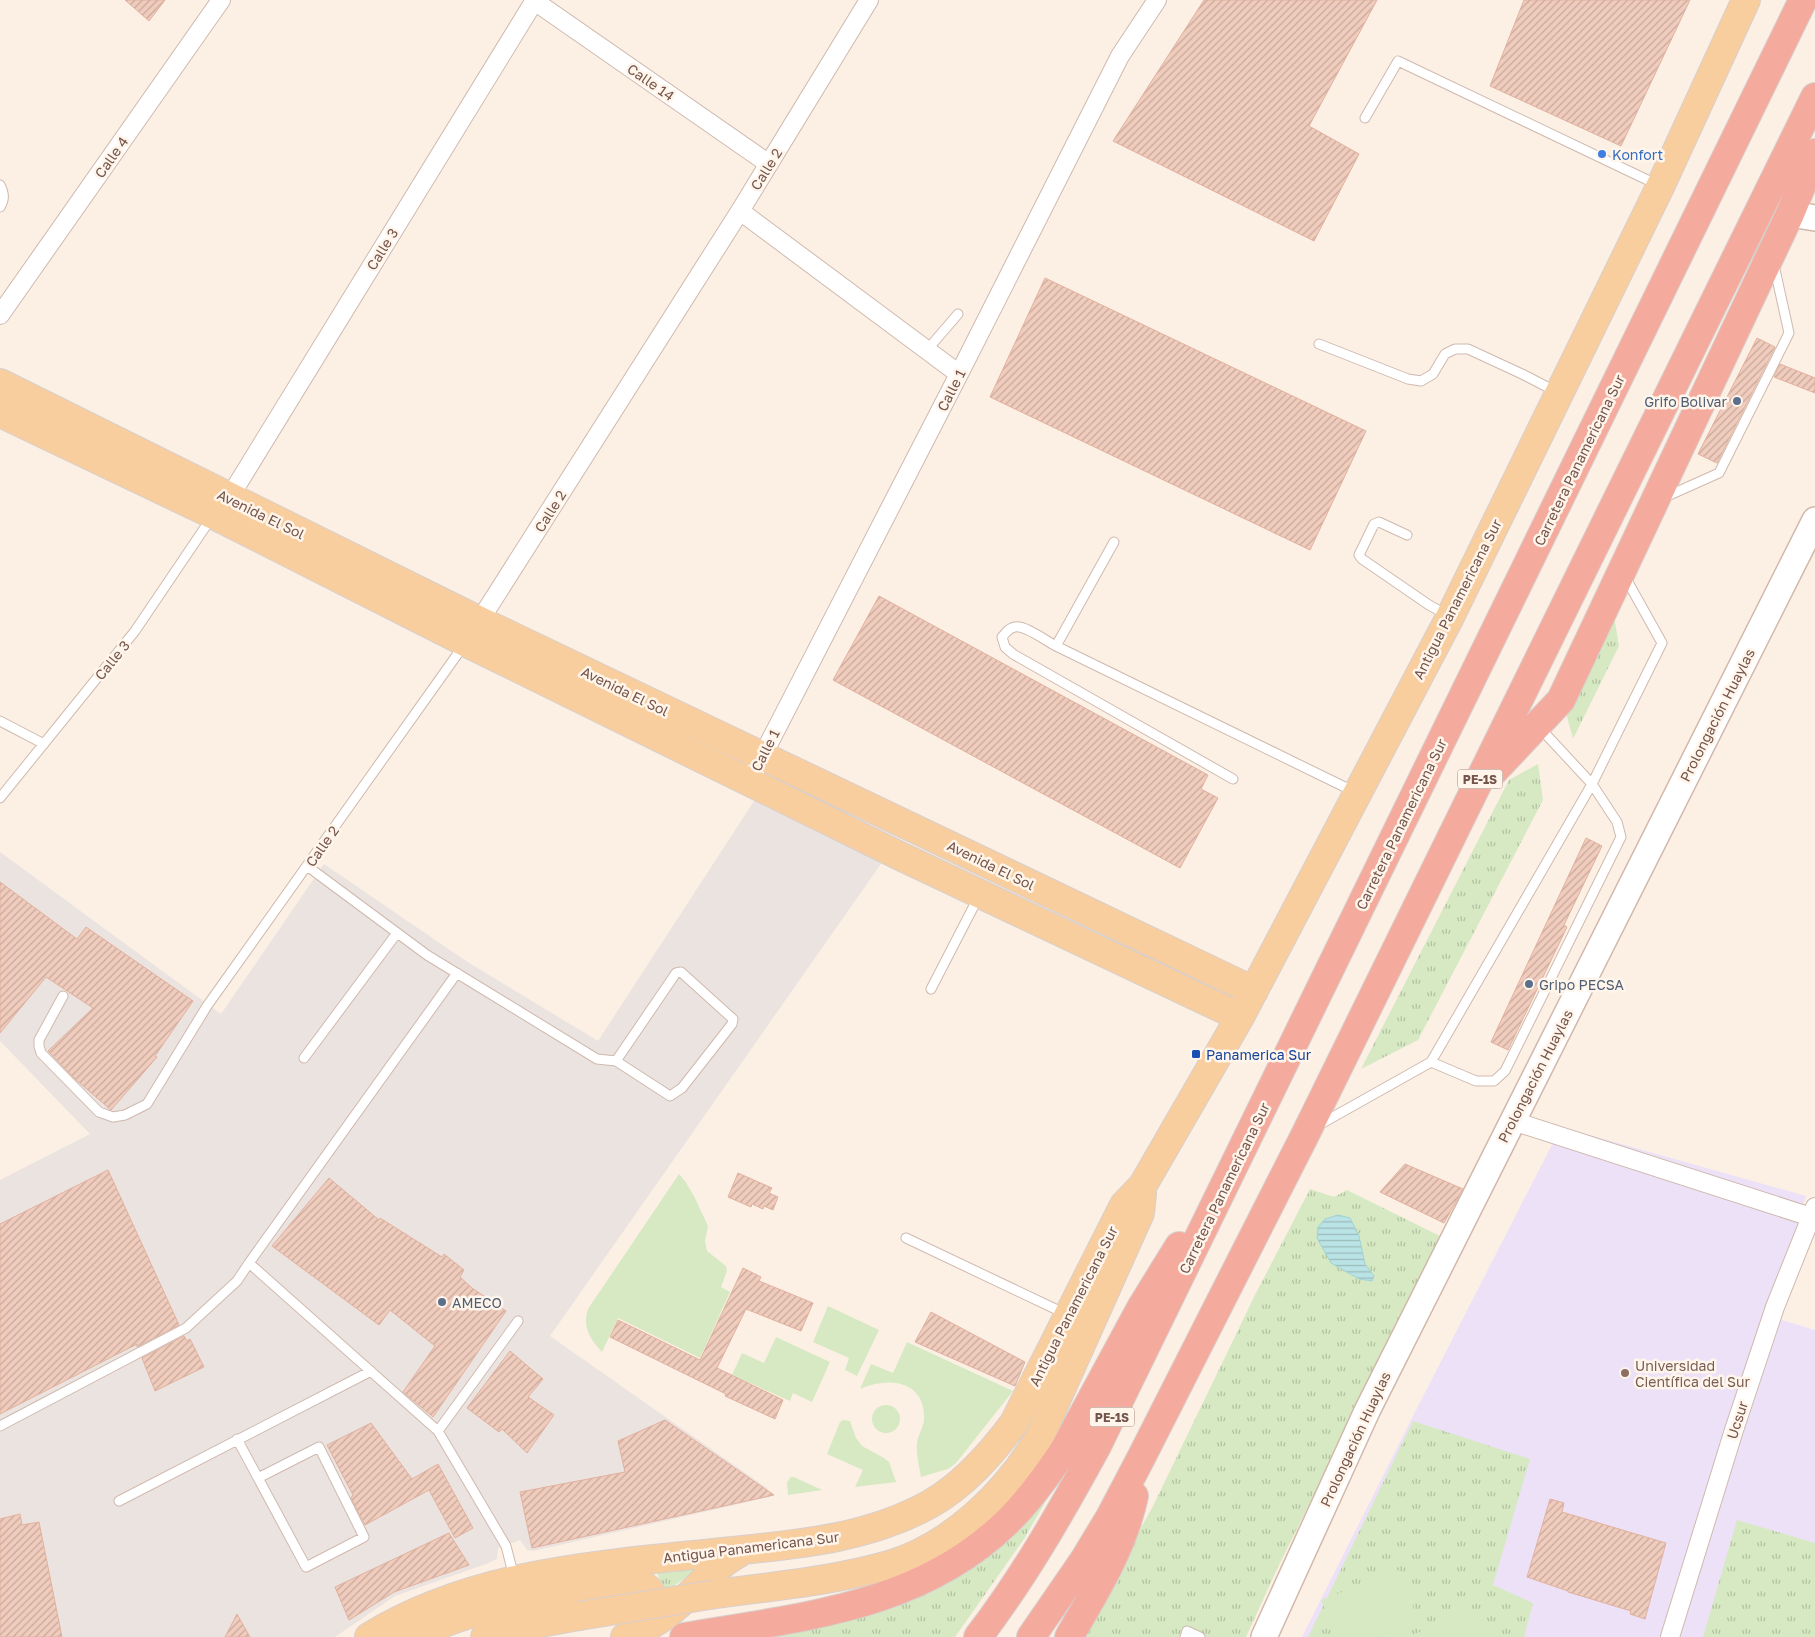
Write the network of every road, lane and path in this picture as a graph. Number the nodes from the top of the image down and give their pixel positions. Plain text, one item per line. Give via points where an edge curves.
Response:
1 (221, 0) edge
2 (534, 0) edge
3 (870, 0) edge
4 (1157, 0) edge
5 (1746, 0) edge
6 (1803, 0) edge
7 (1815, 97) edge
8 (1365, 118) dead end
9 (1815, 153) edge
10 (769, 164) junction
11 (0, 185) edge
12 (1660, 187) junction
13 (0, 207) edge
14 (740, 211) junction
15 (1803, 216) edge
16 (1772, 252) junction
17 (958, 314) dead end
18 (0, 315) edge
19 (1318, 344) dead end
20 (927, 350) junction
21 (960, 374) junction
22 (0, 383) edge
23 (1560, 394) junction
24 (0, 413) edge
25 (1654, 502) junction
26 (221, 506) junction
27 (1815, 520) edge
28 (1407, 535) dead end
29 (1114, 542) dead end
30 (1621, 571) junction
31 (1450, 617) junction
32 (473, 632) junction
33 (1056, 646) junction
34 (0, 721) edge
35 (1537, 725) junction
36 (44, 744) junction
37 (762, 756) junction
38 (1233, 778) dead end
39 (749, 782) junction
40 (1592, 784) junction
41 (1474, 792) junction
42 (1357, 793) junction
43 (0, 798) edge
44 (307, 866) junction
45 (980, 894) junction
46 (397, 933) junction
47 (456, 973) junction
48 (931, 990) dead end
49 (1254, 991) junction
50 (63, 996) dead end
51 (1240, 1017) junction
52 (304, 1058) dead end
53 (616, 1061) junction
54 (1431, 1062) junction
55 (1513, 1121) junction
56 (1306, 1132) junction
57 (1143, 1185) junction
58 (1225, 1185) junction
59 (1813, 1212) edge
60 (906, 1238) dead end
61 (249, 1263) junction
62 (1068, 1315) junction
63 (518, 1321) dead end
64 (371, 1371) junction
65 (0, 1426) edge
66 (438, 1431) junction
67 (237, 1439) junction
68 (1141, 1458) junction
69 (258, 1478) junction
70 (119, 1501) dead end
71 (744, 1550) junction
72 (515, 1580) junction
73 (634, 1633) edge
74 (369, 1637) edge
75 (410, 1637) edge
76 (485, 1637) edge
77 (684, 1637) edge
78 (978, 1637) edge
79 (1031, 1637) edge
80 (1069, 1637) edge
81 (1184, 1637) edge
82 (1200, 1637) edge
83 (1264, 1637) edge
84 (1670, 1637) edge

1 - 18 street, Calle 4
2 - 10 street, Calle 14
2 - 26 street, Calle 3
3 - 10 street, Calle 2
4 - 21 street, Calle 1 via 1120,56
5 - 12 main road, Antigua Panamericana Sur
6 - 58 highway, Carretera Panamericana Sur / PE-1S
7 - 41 highway, PE-1S
8 - 12 lane via 1398,61
9 - 15 highway
10 - 14 street, Calle 2
11 - 13 lane via 4,194
12 - 23 main road, Antigua Panamericana Sur
14 - 20 street
14 - 32 street, Calle 2
15 - 16 highway
16 - 25 highway
16 - 25 lane via 1788,333 1719,473
17 - 20 lane
19 - 23 lane via 1408,379 1421,380 1433,374 1445,354 1455,349 1468,349
20 - 21 street
21 - 37 street, Calle 1
22 - 26 main road, Avenida El Sol
23 - 31 main road, Antigua Panamericana Sur
24 - 26 main road, Avenida El Sol
25 - 30 highway
26 - 32 main road, Avenida El Sol
26 - 36 lane, Calle 3 via 136,631
27 - 55 street, Prolongación Huaylas
28 - 31 lane via 1378,522 1358,555
29 - 33 lane
30 - 35 highway via 1560,700
30 - 40 lane via 1662,643
31 - 42 main road, Antigua Panamericana Sur
32 - 37 main road, Avenida El Sol
32 - 39 main road, Avenida El Sol
32 - 44 lane, Calle 2
33 - 38 lane via 1023,628 1015,627 1002,637 1005,647 1014,654
33 - 42 lane
34 - 36 lane
35 - 40 lane
35 - 41 highway
36 - 43 lane, Calle 3
37 - 39 street, Calle 1
37 - 49 main road, Avenida El Sol
39 - 45 main road, Avenida El Sol
40 - 54 lane
40 - 54 lane via 1617,822 1621,837 1506,1071 1494,1081 1476,1081
41 - 56 highway, PE-1S
42 - 49 main road, Antigua Panamericana Sur
44 - 46 lane
44 - 50 lane, Calle 2 via 207,1006 147,1104 125,1115 113,1117 99,1112 41,1053 39,1040
45 - 48 lane
45 - 51 main road, Avenida El Sol
46 - 47 lane
46 - 52 lane
47 - 53 lane via 597,1059
47 - 61 lane
49 - 51 main road, Antigua Panamericana Sur
51 - 57 main road, Antigua Panamericana Sur
53 - 53 lane via 670,1096 682,1088 733,1019 681,972 676,973
54 - 56 lane
55 - 59 street
55 - 83 street, Prolongación Huaylas via 1367,1411
56 - 68 highway, PE-1S
57 - 62 main road, Antigua Panamericana Sur via 1124,1205
57 - 76 main road, Antigua Panamericana Sur, bridge via 1140,1213 1041,1434 1020,1468 987,1506 944,1539 891,1564 831,1578 579,1616 522,1626
58 - 77 highway via 1160,1274 1053,1467 1026,1502 991,1537 933,1576 877,1599 828,1612
58 - 78 highway, Carretera Panamericana Sur / PE-1S via 1076,1486 1022,1575
59 - 84 street, Ucsur via 1775,1307 1743,1402
60 - 62 lane
61 - 64 lane
61 - 65 lane via 237,1281 186,1328
62 - 71 main road, Antigua Panamericana Sur via 1014,1423 995,1448 956,1487 912,1513 863,1532 814,1542
63 - 66 lane
64 - 66 lane
64 - 67 lane
66 - 72 lane via 506,1546
67 - 69 lane
67 - 70 lane
68 - 79 highway, PE-1S via 1097,1538
68 - 80 highway via 1133,1502 1120,1542
69 - 69 lane via 306,1567 364,1538 319,1447
71 - 72 main road, Antigua Panamericana Sur via 642,1560
71 - 73 main road via 712,1572 664,1617
72 - 74 main road, Antigua Panamericana Sur via 420,1611
73 - 75 main road via 652,1614 653,1597 645,1585 637,1580 627,1580 500,1604
81 - 82 lane via 1187,1631

